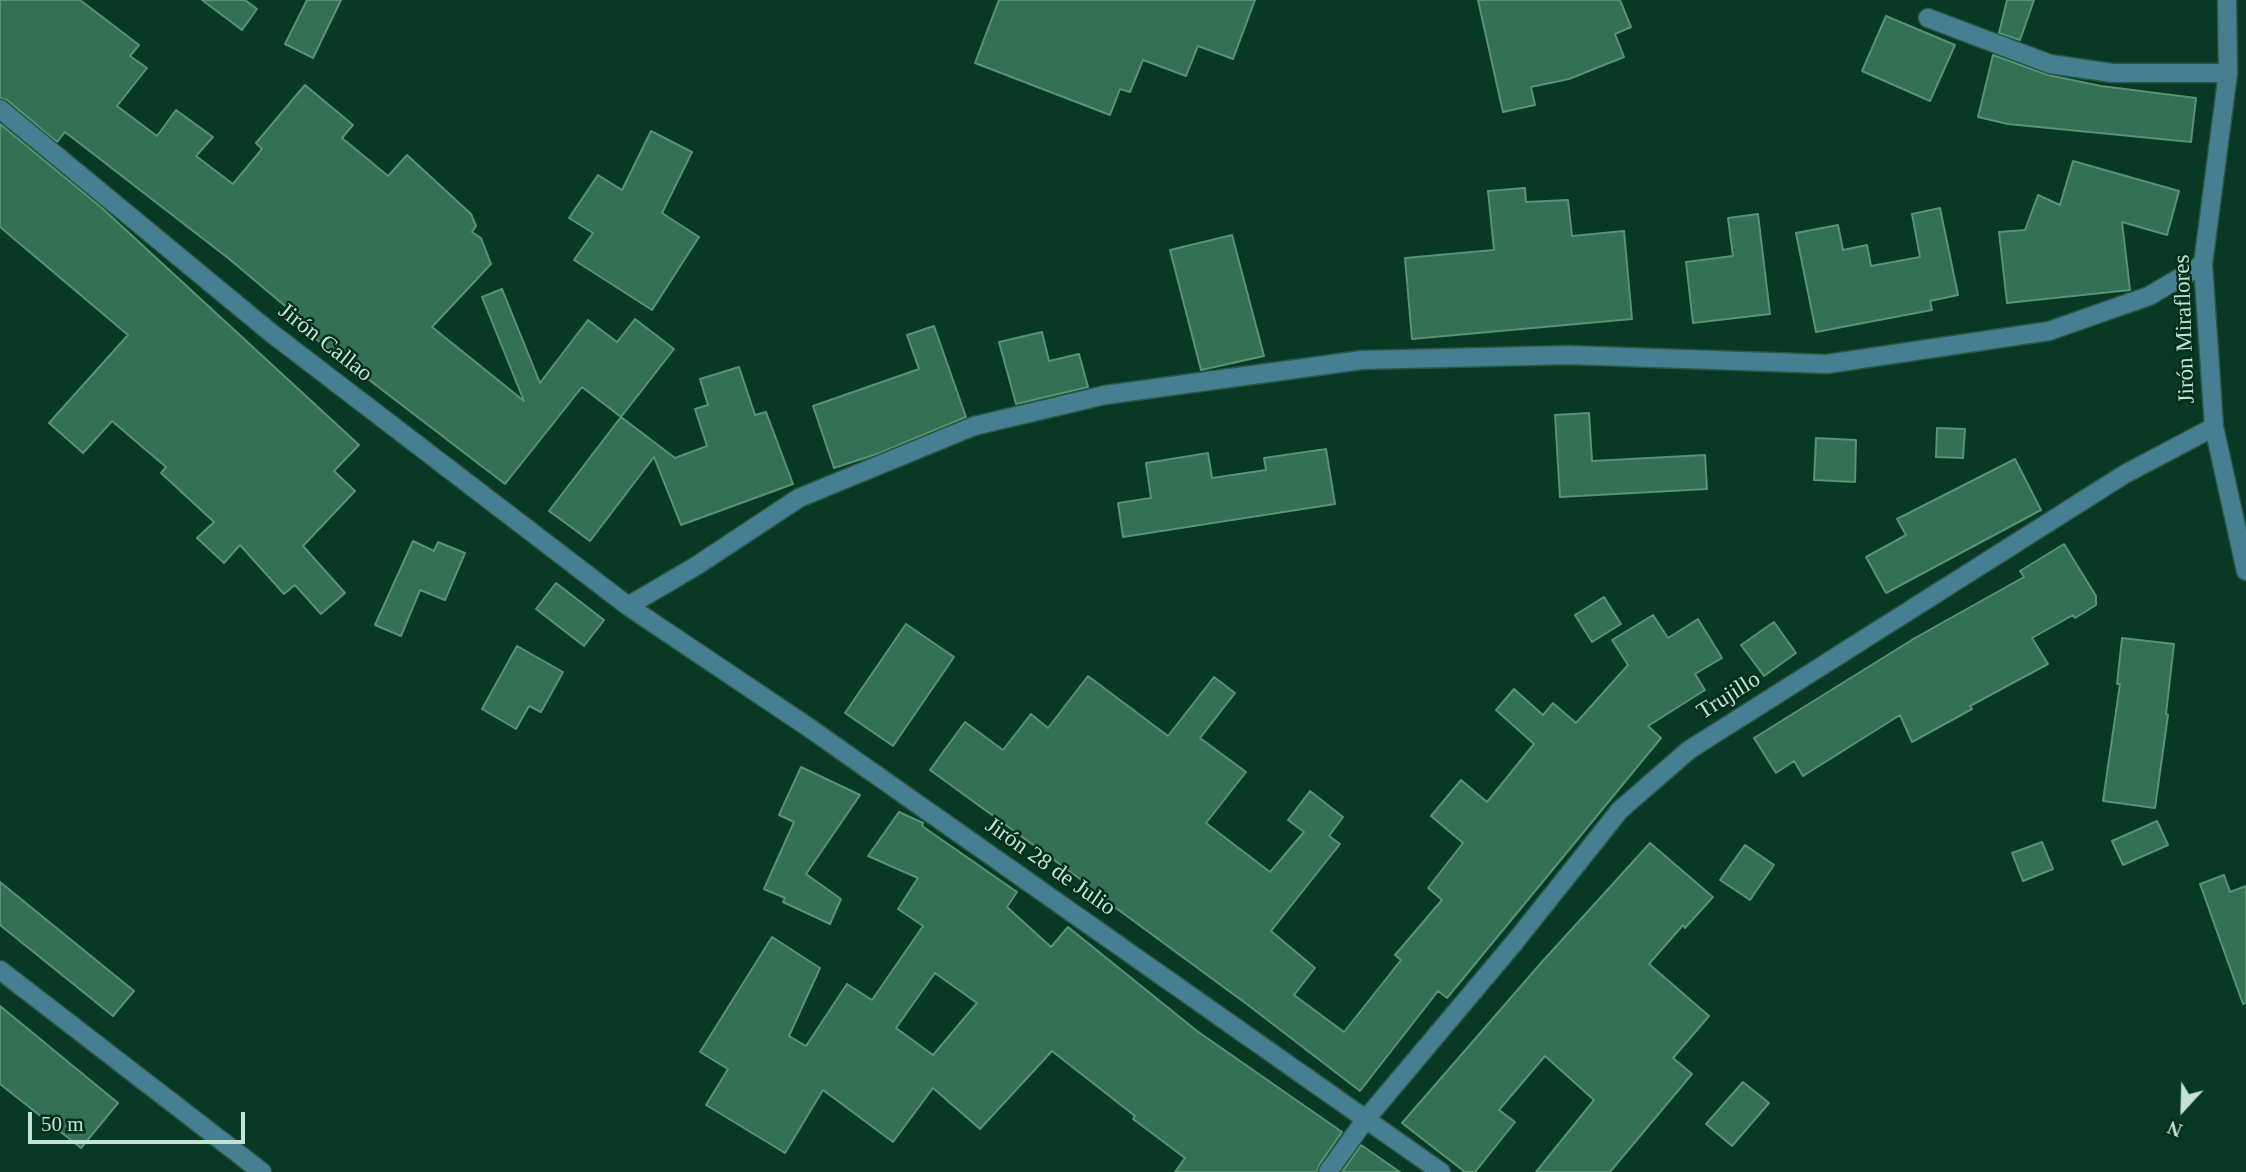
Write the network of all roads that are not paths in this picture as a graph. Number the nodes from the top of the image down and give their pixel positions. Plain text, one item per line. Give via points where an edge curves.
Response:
1 (2227, 0) edge
2 (1928, 18) dead end
3 (2228, 73) junction
4 (0, 109) edge
5 (2203, 264) junction
6 (2214, 427) junction
7 (2246, 571) edge
8 (628, 606) junction
9 (0, 970) edge
10 (1366, 1119) junction
11 (262, 1172) edge
12 (1328, 1172) edge
13 (1441, 1172) edge

1 - 3 street, Jirón Miraflores
2 - 3 street via 2050,64 2112,72
3 - 5 street, Jirón Miraflores
4 - 8 street, Jirón Callao via 270,332
5 - 6 street, Jirón Miraflores
5 - 8 street via 2149,296 2049,331 1827,364 1569,355 1362,360 1105,395 974,426 799,498
6 - 7 street, Jirón Miraflores
6 - 10 street, Trujillo via 2125,474 1689,750 1620,810
8 - 10 street, Jirón 28 de Julio
9 - 11 street
10 - 12 street, Trujillo
10 - 13 street, Jirón 28 de Julio

